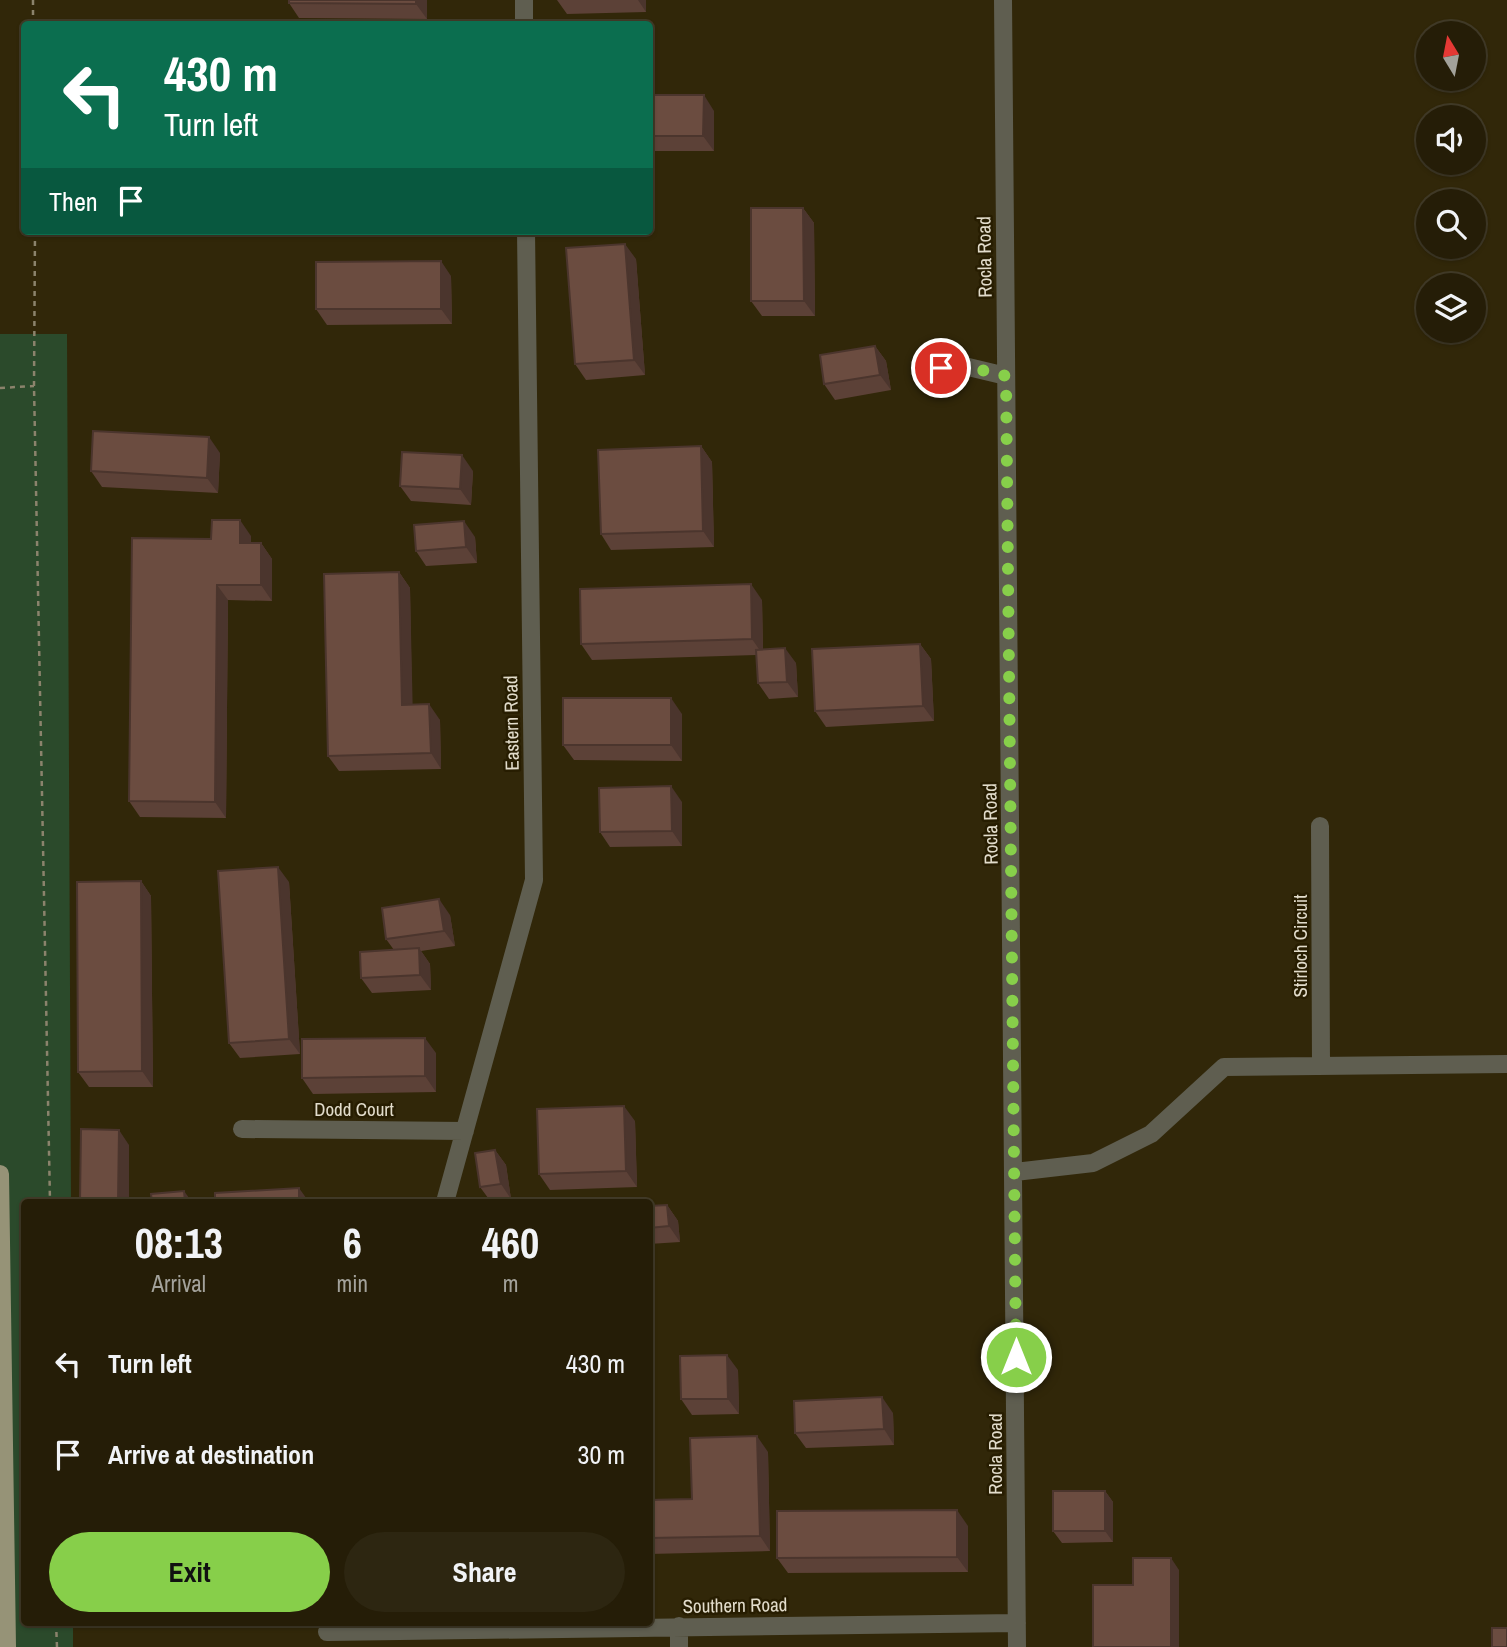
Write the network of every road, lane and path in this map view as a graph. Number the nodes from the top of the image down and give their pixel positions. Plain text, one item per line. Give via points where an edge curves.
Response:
1 (33, 0) edge
2 (524, 0) edge
3 (1003, 0) edge
4 (33, 21) edge
5 (524, 21) edge
6 (36, 235) edge
7 (526, 235) edge
8 (923, 371) dead end
9 (1006, 376) junction
10 (33, 387) junction
11 (0, 388) edge
12 (1320, 826) dead end
13 (1507, 1064) edge
14 (1321, 1066) junction
15 (242, 1129) dead end
16 (465, 1131) junction
17 (1015, 1172) junction
18 (0, 1174) edge
19 (50, 1199) edge
20 (447, 1199) edge
21 (1, 1249) edge
22 (1017, 1623) junction
23 (57, 1626) edge
24 (679, 1626) junction
25 (328, 1634) edge
26 (7, 1647) edge
27 (57, 1647) edge
28 (679, 1647) edge
29 (1017, 1647) edge

1 - 4 path
2 - 5 street
3 - 9 street, Rocla Road
6 - 10 path
7 - 16 street, Eastern Road via 534,880
8 - 9 street via 960,365
9 - 17 street, Rocla Road
10 - 11 path
10 - 19 path
12 - 14 street, Stirloch Circuit
13 - 14 street
14 - 17 street via 1224,1067 1151,1134 1093,1163
15 - 16 street, Dodd Court
16 - 20 street, Eastern Road
17 - 22 street, Rocla Road
18 - 21 main road
21 - 26 main road
22 - 24 street, Southern Road
22 - 29 street, Rocla Road
23 - 27 path
24 - 25 street, Southern Road
24 - 28 street

